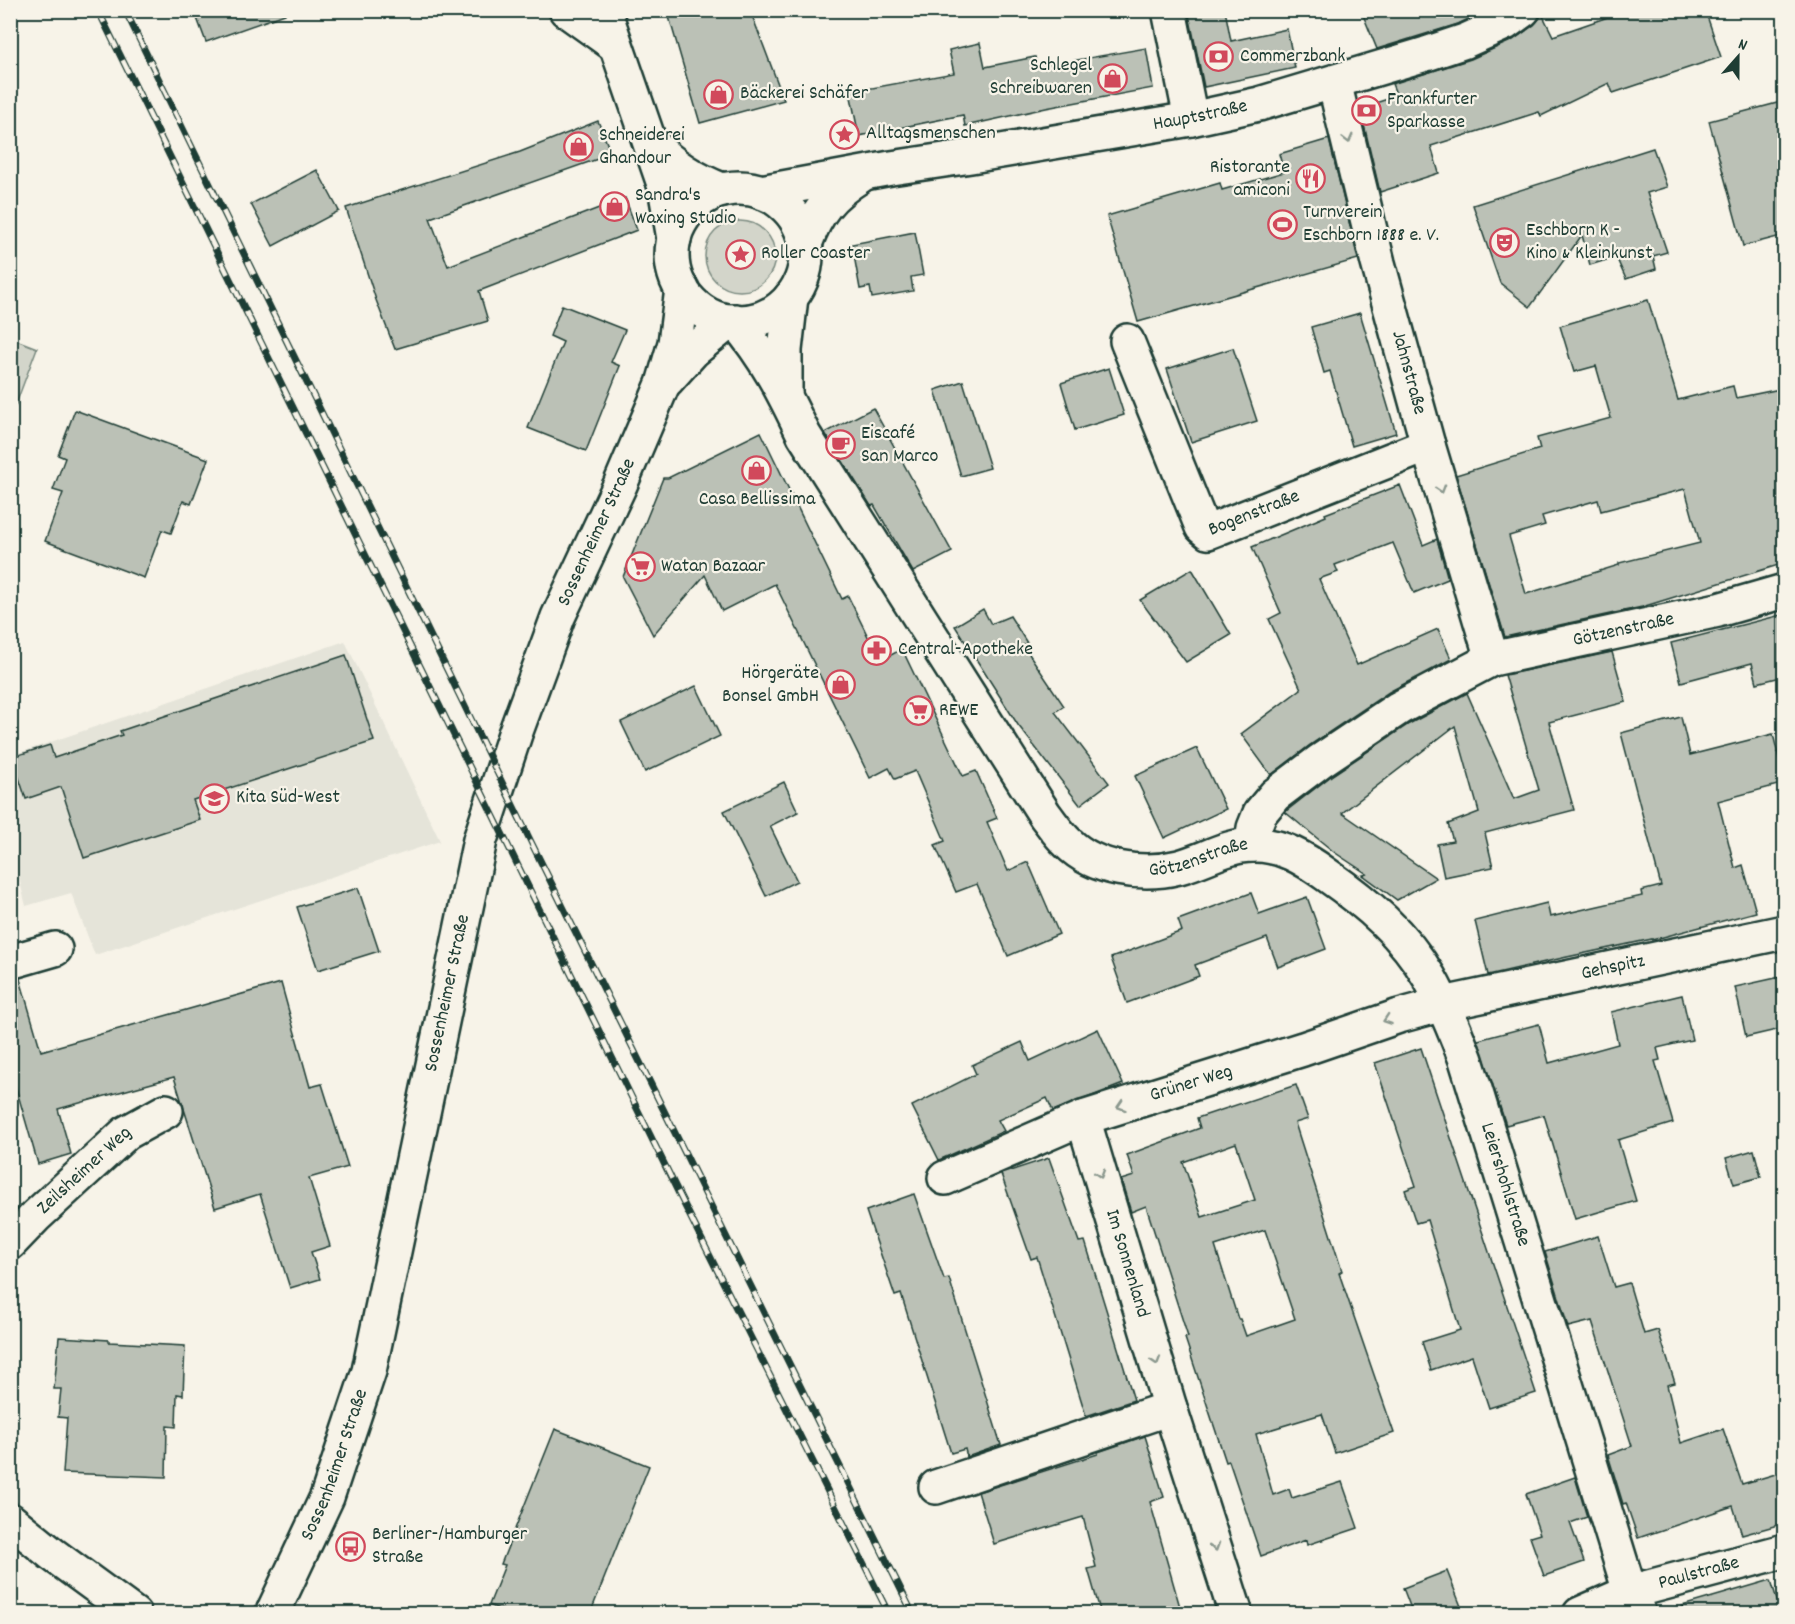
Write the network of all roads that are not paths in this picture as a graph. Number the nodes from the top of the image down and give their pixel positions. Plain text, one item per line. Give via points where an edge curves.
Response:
1 (566, 10) edge
2 (604, 10) edge
3 (1169, 10) edge
4 (1523, 10) edge
5 (615, 45) junction
6 (1334, 82) junction
7 (1191, 118) junction
8 (651, 144) junction
9 (864, 173) junction
10 (722, 190) junction
11 (761, 192) junction
12 (674, 239) junction
13 (805, 244) junction
14 (682, 289) junction
15 (791, 297) junction
16 (733, 321) junction
17 (1127, 341) dead end
18 (663, 384) junction
19 (786, 395) junction
20 (1428, 445) junction
21 (1785, 591) edge
22 (1492, 659) junction
23 (1252, 844) junction
24 (1785, 932) edge
25 (55, 949) dead end
26 (10, 962) edge
27 (1443, 1004) junction
28 (166, 1111) dead end
29 (1083, 1118) junction
30 (945, 1178) dead end
31 (10, 1243) edge
32 (1170, 1408) junction
33 (936, 1487) dead end
34 (10, 1520) edge
35 (1785, 1551) edge
36 (1635, 1603) edge
37 (135, 1614) edge
38 (272, 1614) edge
39 (1236, 1614) edge
40 (1580, 1614) edge

1 - 5 street
2 - 5 street, Hauptstraße
3 - 7 street
4 - 6 street, Hauptstraße via 1465,41
5 - 8 street, Hauptstraße
6 - 7 street, Hauptstraße via 1259,104
6 -> 20 street, Jahnstraße
7 - 9 street, Hauptstraße
8 - 10 street, Hauptstraße via 680,170
8 - 12 street, Hauptstraße via 665,187
9 - 11 street, Hauptstraße
9 - 13 street, Hauptstraße via 830,198 814,221
10 - 11 street, Hauptstraße
10 - 12 street, Hauptstraße via 696,204
11 - 13 street, Hauptstraße via 784,206 801,229
12 - 14 street, Hauptstraße via 673,265
13 - 15 street, Hauptstraße via 804,272
14 - 16 street, Hauptstraße via 706,313
14 - 18 street, Sossenheimer Straße via 675,343
15 - 16 street, Hauptstraße via 770,314 747,322
15 - 19 street, Götzenstraße via 785,350
16 - 18 street, Sossenheimer Straße via 693,351
16 - 19 street, Götzenstraße via 765,359
17 - 20 street, Bogenstraße via 1202,527 1208,532
18 - 38 street, Sossenheimer Straße via 558,617 490,808 475,858 369,1371 327,1497
19 - 23 street, Götzenstraße via 804,435 836,487 1045,815 1068,844 1090,859 1149,872 1179,867
20 -> 22 street, Jahnstraße
21 - 22 street, Götzenstraße via 1718,610
22 - 23 street, Götzenstraße via 1399,708 1275,795 1260,813
23 - 27 street, Leiershohlstraße via 1272,846 1313,864 1369,906 1403,940
24 - 27 street, Gehspitz
25 - 26 street
27 -> 29 street, Grüner Weg
27 - 36 street, Leiershohlstraße via 1466,1060
28 - 31 street, Zeilsheimer Weg via 126,1133
29 - 30 street, Grüner Weg
29 -> 32 street, Im Sonnenland
32 - 33 street
32 -> 39 street, Im Sonnenland
34 - 37 street
35 - 36 street, Paulstraße
36 - 40 street, Paulstraße

